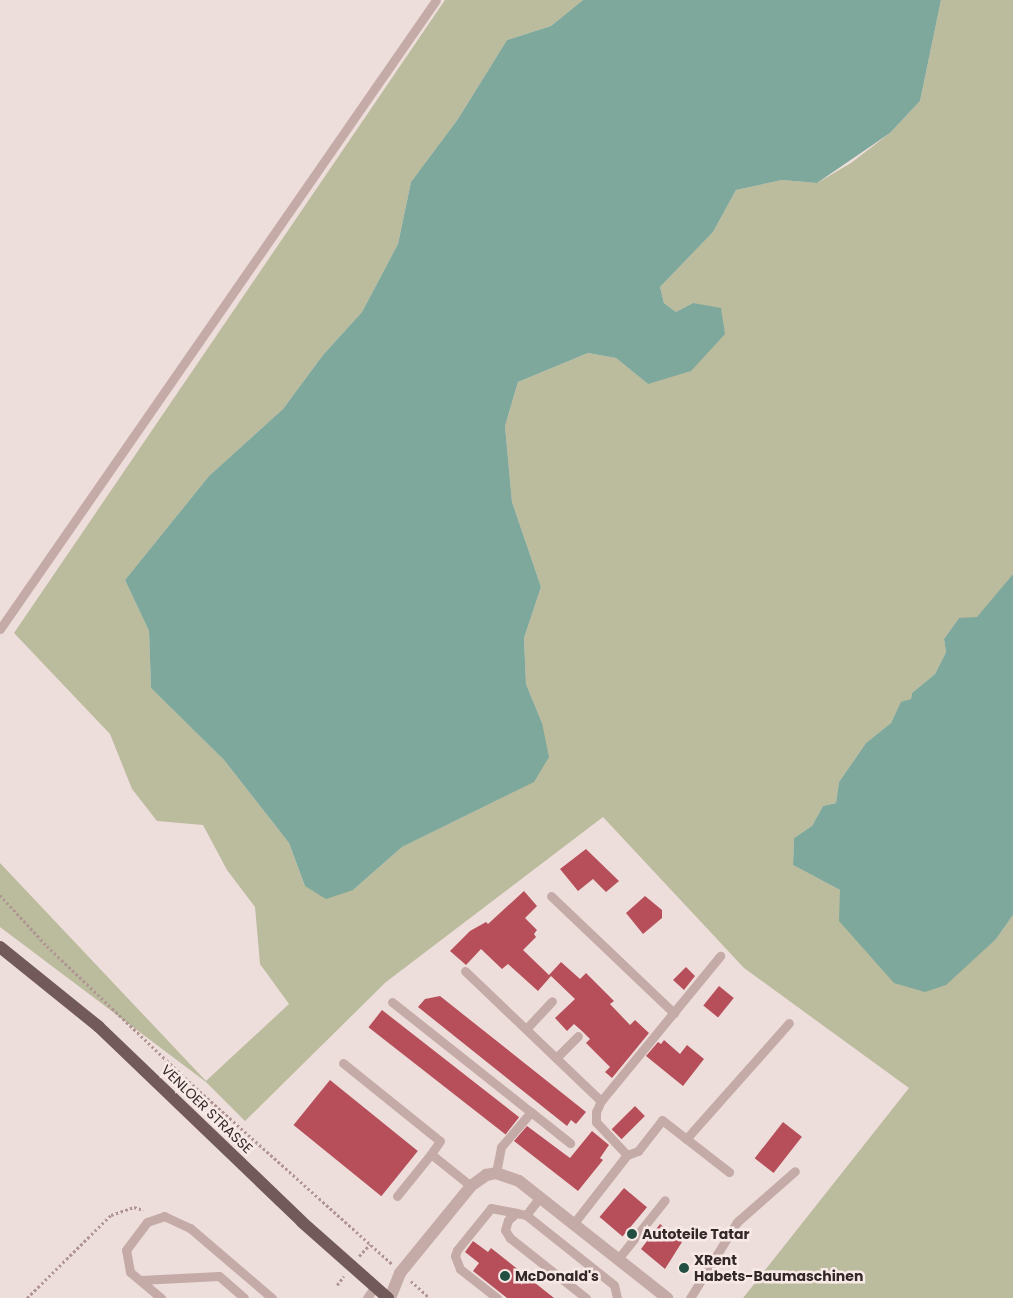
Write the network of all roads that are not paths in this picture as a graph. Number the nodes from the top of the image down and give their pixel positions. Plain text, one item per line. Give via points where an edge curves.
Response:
1 (436, 0) edge
2 (0, 629) edge
3 (551, 896) dead end
4 (0, 947) edge
5 (720, 956) dead end
6 (464, 971) dead end
7 (552, 1001) dead end
8 (392, 1002) dead end
9 (674, 1013) junction
10 (789, 1023) dead end
11 (526, 1029) junction
12 (578, 1036) dead end
13 (556, 1058) junction
14 (343, 1063) dead end
15 (602, 1101) junction
16 (531, 1112) junction
17 (686, 1139) junction
18 (570, 1143) dead end
19 (431, 1154) junction
20 (627, 1155) junction
21 (795, 1171) dead end
22 (729, 1172) dead end
23 (496, 1174) junction
24 (471, 1186) junction
25 (397, 1196) dead end
26 (540, 1197) junction
27 (665, 1200) dead end
28 (516, 1213) junction
29 (526, 1215) junction
30 (574, 1224) junction
31 (618, 1259) junction
32 (140, 1280) junction
33 (374, 1286) junction
34 (161, 1298) edge
35 (244, 1298) edge
36 (272, 1298) edge
37 (367, 1298) edge
38 (389, 1298) edge
39 (496, 1298) edge
40 (586, 1298) edge
41 (617, 1298) edge
42 (667, 1298) edge
43 (690, 1298) edge

1 - 2 lane
3 - 9 lane
4 - 33 main road, VENLOER STRASSE via 99,1027 302,1222
5 - 9 lane
6 - 11 lane
7 - 11 lane
8 - 16 lane
9 - 15 lane
10 - 17 lane
11 - 13 lane
12 - 13 lane
13 - 15 lane
14 - 19 lane via 440,1141
15 - 20 lane via 596,1112 596,1122
16 - 18 lane
16 - 23 lane via 501,1147
17 - 20 lane via 662,1120 638,1151
17 - 22 lane
19 - 24 lane
19 - 25 lane
20 - 30 lane
21 - 43 lane via 737,1222
23 - 24 street via 486,1175
23 - 26 street via 519,1181
24 - 38 street via 400,1273
26 - 29 lane
26 - 30 street
27 - 31 lane
28 - 29 lane
28 - 39 lane via 491,1208 456,1250 460,1269
28 - 40 lane via 508,1220 505,1230 510,1238
29 - 41 lane via 614,1285
30 - 31 street
31 - 42 street
32 - 34 lane
32 - 35 lane via 219,1276
32 - 36 lane via 130,1272 126,1250 147,1222 164,1216 190,1228
33 - 37 lane
33 - 38 main road, VENLOER STRASSE

